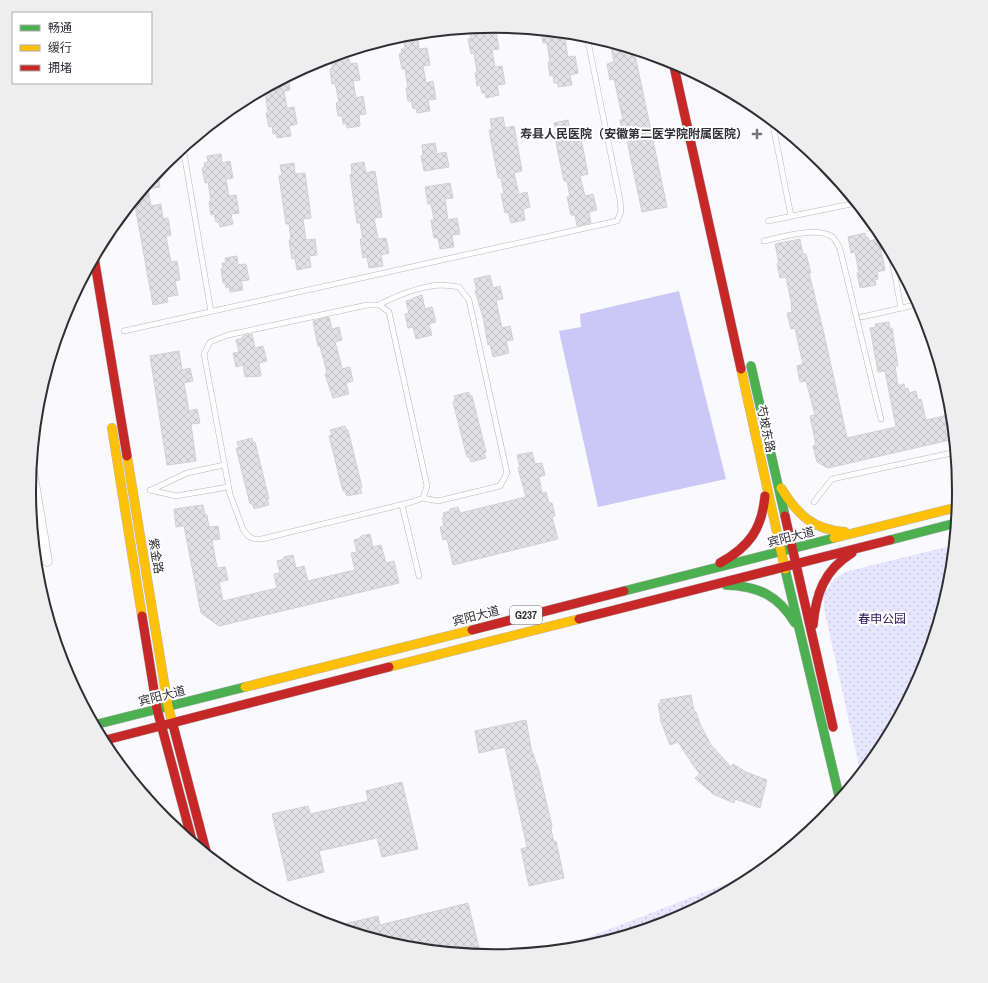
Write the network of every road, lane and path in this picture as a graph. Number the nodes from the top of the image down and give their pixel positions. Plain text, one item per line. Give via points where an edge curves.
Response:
1 (588, 43) edge
2 (675, 71) edge
3 (686, 75) edge
4 (689, 91) dead end
5 (774, 129) edge
6 (184, 154) edge
7 (851, 204) edge
8 (791, 216) junction
9 (768, 221) dead end
10 (764, 241) dead end
11 (95, 265) edge
12 (893, 266) edge
13 (379, 305) junction
14 (913, 305) edge
15 (901, 308) junction
16 (211, 312) junction
17 (862, 317) dead end
18 (124, 331) dead end
19 (748, 354) dead end
20 (881, 419) dead end
21 (110, 420) dead end
22 (951, 453) edge
23 (224, 465) junction
24 (776, 478) junction
25 (766, 481) junction
26 (228, 487) junction
27 (36, 495) edge
28 (423, 498) junction
29 (814, 502) dead end
30 (402, 505) junction
31 (952, 508) edge
32 (952, 524) edge
33 (858, 532) junction
34 (864, 547) junction
35 (792, 549) junction
36 (781, 552) junction
37 (47, 561) dead end
38 (796, 565) junction
39 (785, 567) junction
40 (709, 569) junction
41 (419, 576) dead end
42 (711, 585) junction
43 (812, 636) junction
44 (801, 637) junction
45 (168, 706) junction
46 (157, 709) junction
47 (173, 724) junction
48 (99, 725) edge
49 (162, 727) junction
50 (835, 736) dead end
51 (109, 740) edge
52 (839, 794) edge
53 (191, 835) edge
54 (205, 847) edge

1 - 16 lane via 620,200 621,212 617,221
2 - 25 main road, 芍坡东路
3 - 4 main road
5 - 8 lane
6 - 16 lane
7 - 8 lane
8 - 9 lane
10 - 20 lane via 800,233 822,233 832,236 840,249
11 - 45 main road, 紫金路
12 - 15 lane
13 - 23 lane via 366,305 235,333 210,342 204,354
13 - 28 lane via 388,312 427,486
13 - 28 lane via 410,291 440,285 459,287 469,300 507,473 500,486 438,500
14 - 15 lane
15 - 17 lane
16 - 18 lane
19 - 24 main road, 芍坡东路
21 - 46 main road, 紫金路
22 - 29 lane via 832,479
23 - 26 lane
23 - 26 lane via 187,473 150,490 176,496
24 - 33 main road via 786,496 811,523 825,530
24 - 35 main road, 芍坡东路
25 - 36 main road, 芍坡东路
25 - 40 main road via 764,507 754,535 742,550
26 - 30 lane via 243,529 254,539
27 - 37 street
28 - 30 lane
30 - 41 lane
31 - 33 main road, 宾阳大道 / G237
32 - 34 main road, G237
33 - 35 main road, 宾阳大道 / G237
34 - 38 main road, G237
34 - 43 main road via 847,555 826,576 819,590
35 - 36 main road, 宾阳大道 / G237
35 - 38 main road, 芍坡东路
36 - 39 main road, 芍坡东路
36 - 40 main road, 宾阳大道 / G237
38 - 39 main road, G237
38 - 43 main road, 芍坡东路
39 - 42 main road, G237
39 - 44 main road, 芍坡东路
40 - 45 main road, 宾阳大道 / G237
42 - 44 main road via 749,587 767,592 789,613
42 - 47 main road, G237
43 - 50 main road, 芍坡东路
44 - 52 main road, 芍坡东路
45 - 46 main road, 宾阳大道 / G237
45 - 47 main road, 紫金路
46 - 48 main road, 宾阳大道 / G237
46 - 49 main road, 紫金路
47 - 49 main road, G237
47 - 54 main road, 紫金路
49 - 51 main road, G237
49 - 53 main road, 紫金路

